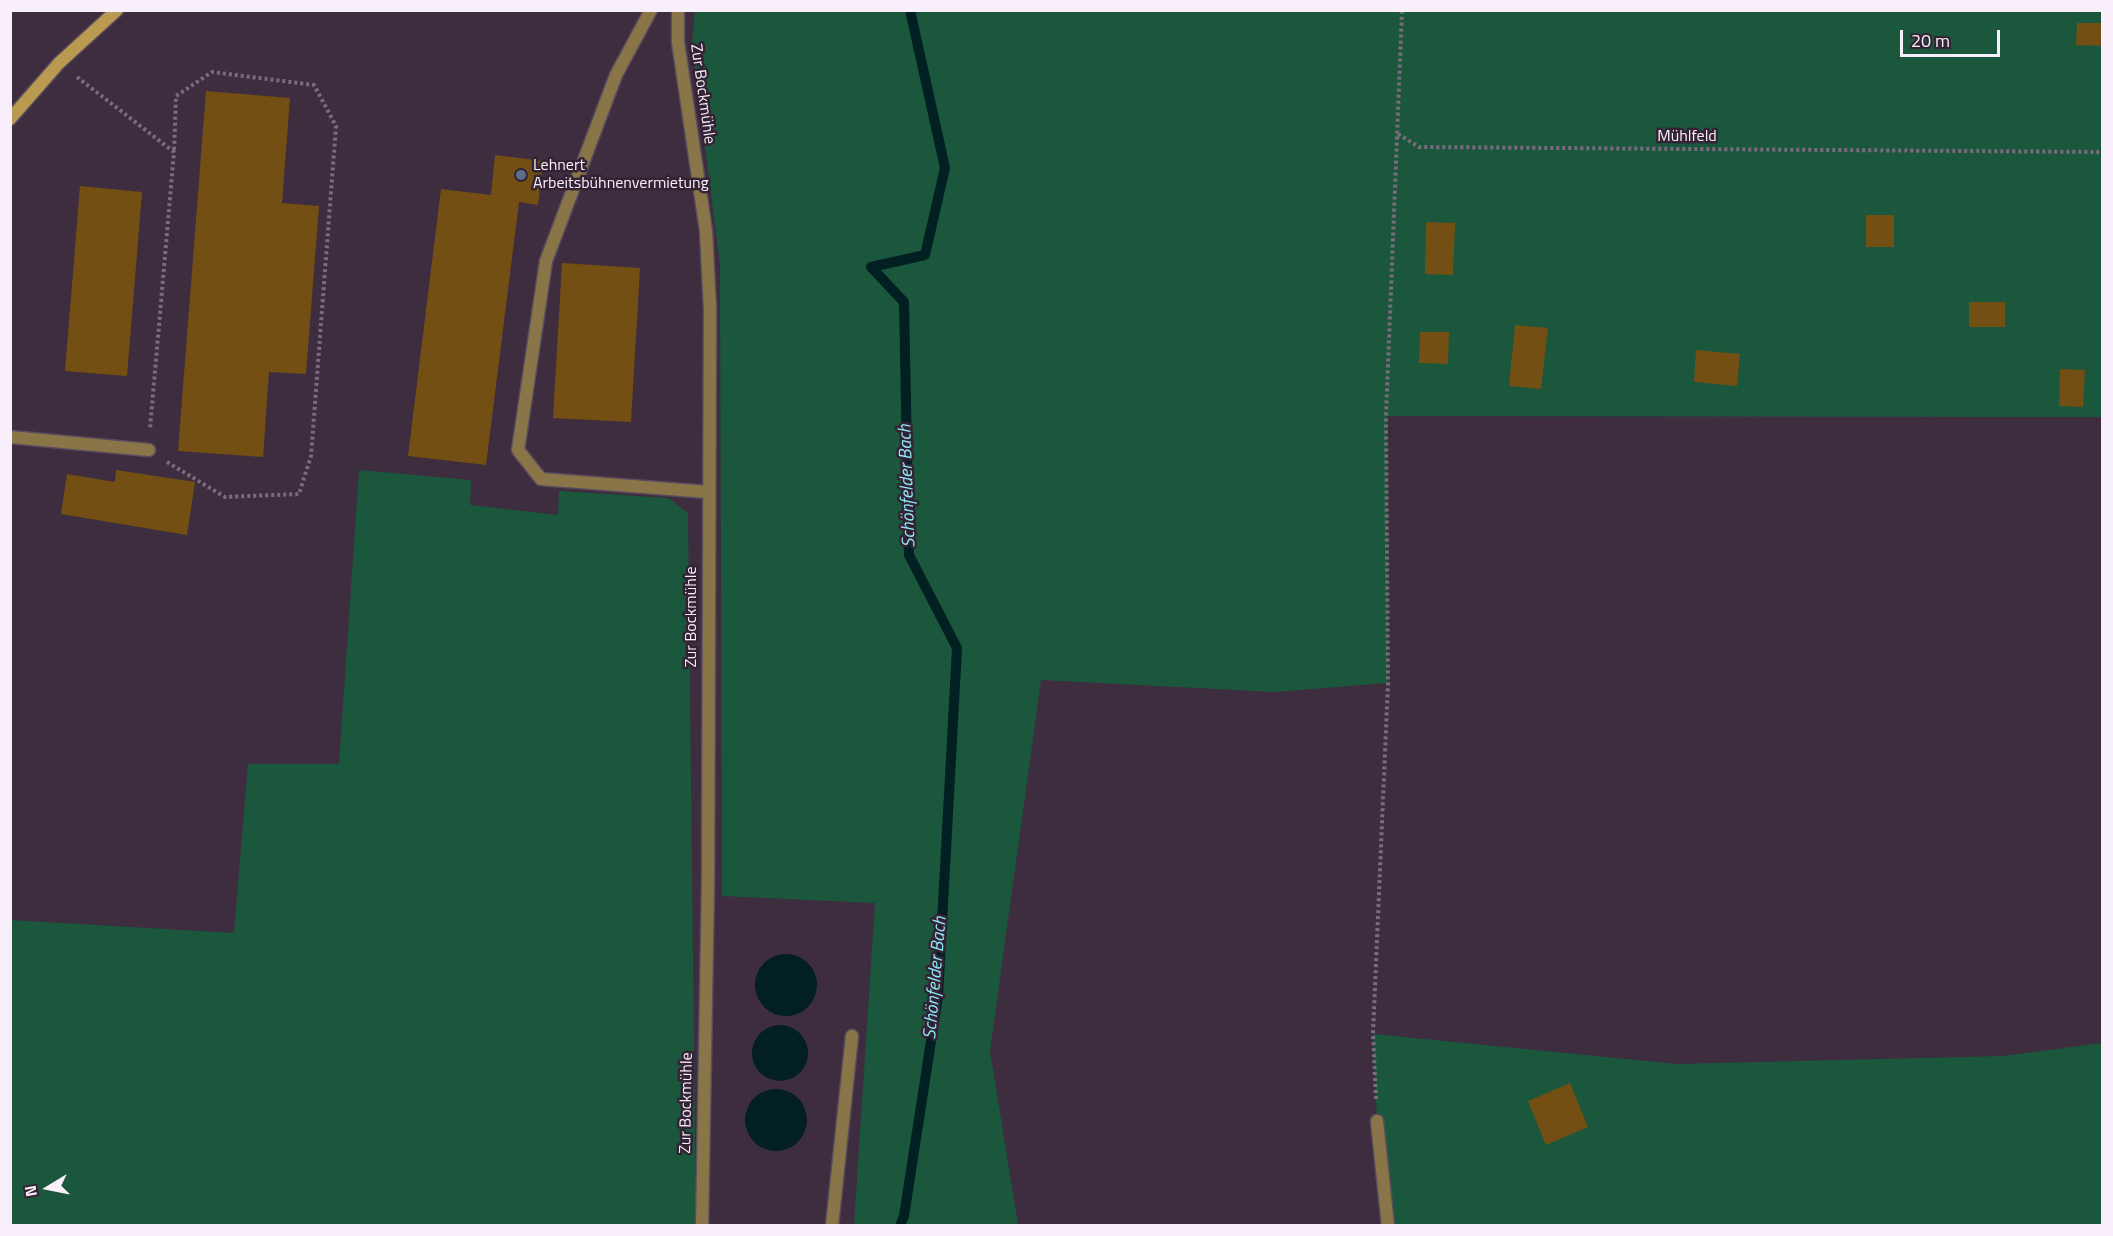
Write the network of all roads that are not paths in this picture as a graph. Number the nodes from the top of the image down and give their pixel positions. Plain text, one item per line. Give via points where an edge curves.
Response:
1 (117, 10) edge
2 (651, 10) edge
3 (678, 10) edge
4 (10, 119) edge
5 (10, 437) edge
6 (148, 450) road end
7 (708, 492) junction
8 (852, 1035) dead end
9 (1377, 1121) road end
10 (702, 1226) edge
11 (832, 1226) edge
12 (1388, 1226) edge

1 - 4 street via 59,63
2 - 7 street via 616,75 546,261 518,450 541,479
3 - 7 street, Zur Bockmühle via 678,42 706,231 710,309
5 - 6 street
7 - 10 street, Zur Bockmühle via 708,883
8 - 11 street
9 - 12 street

